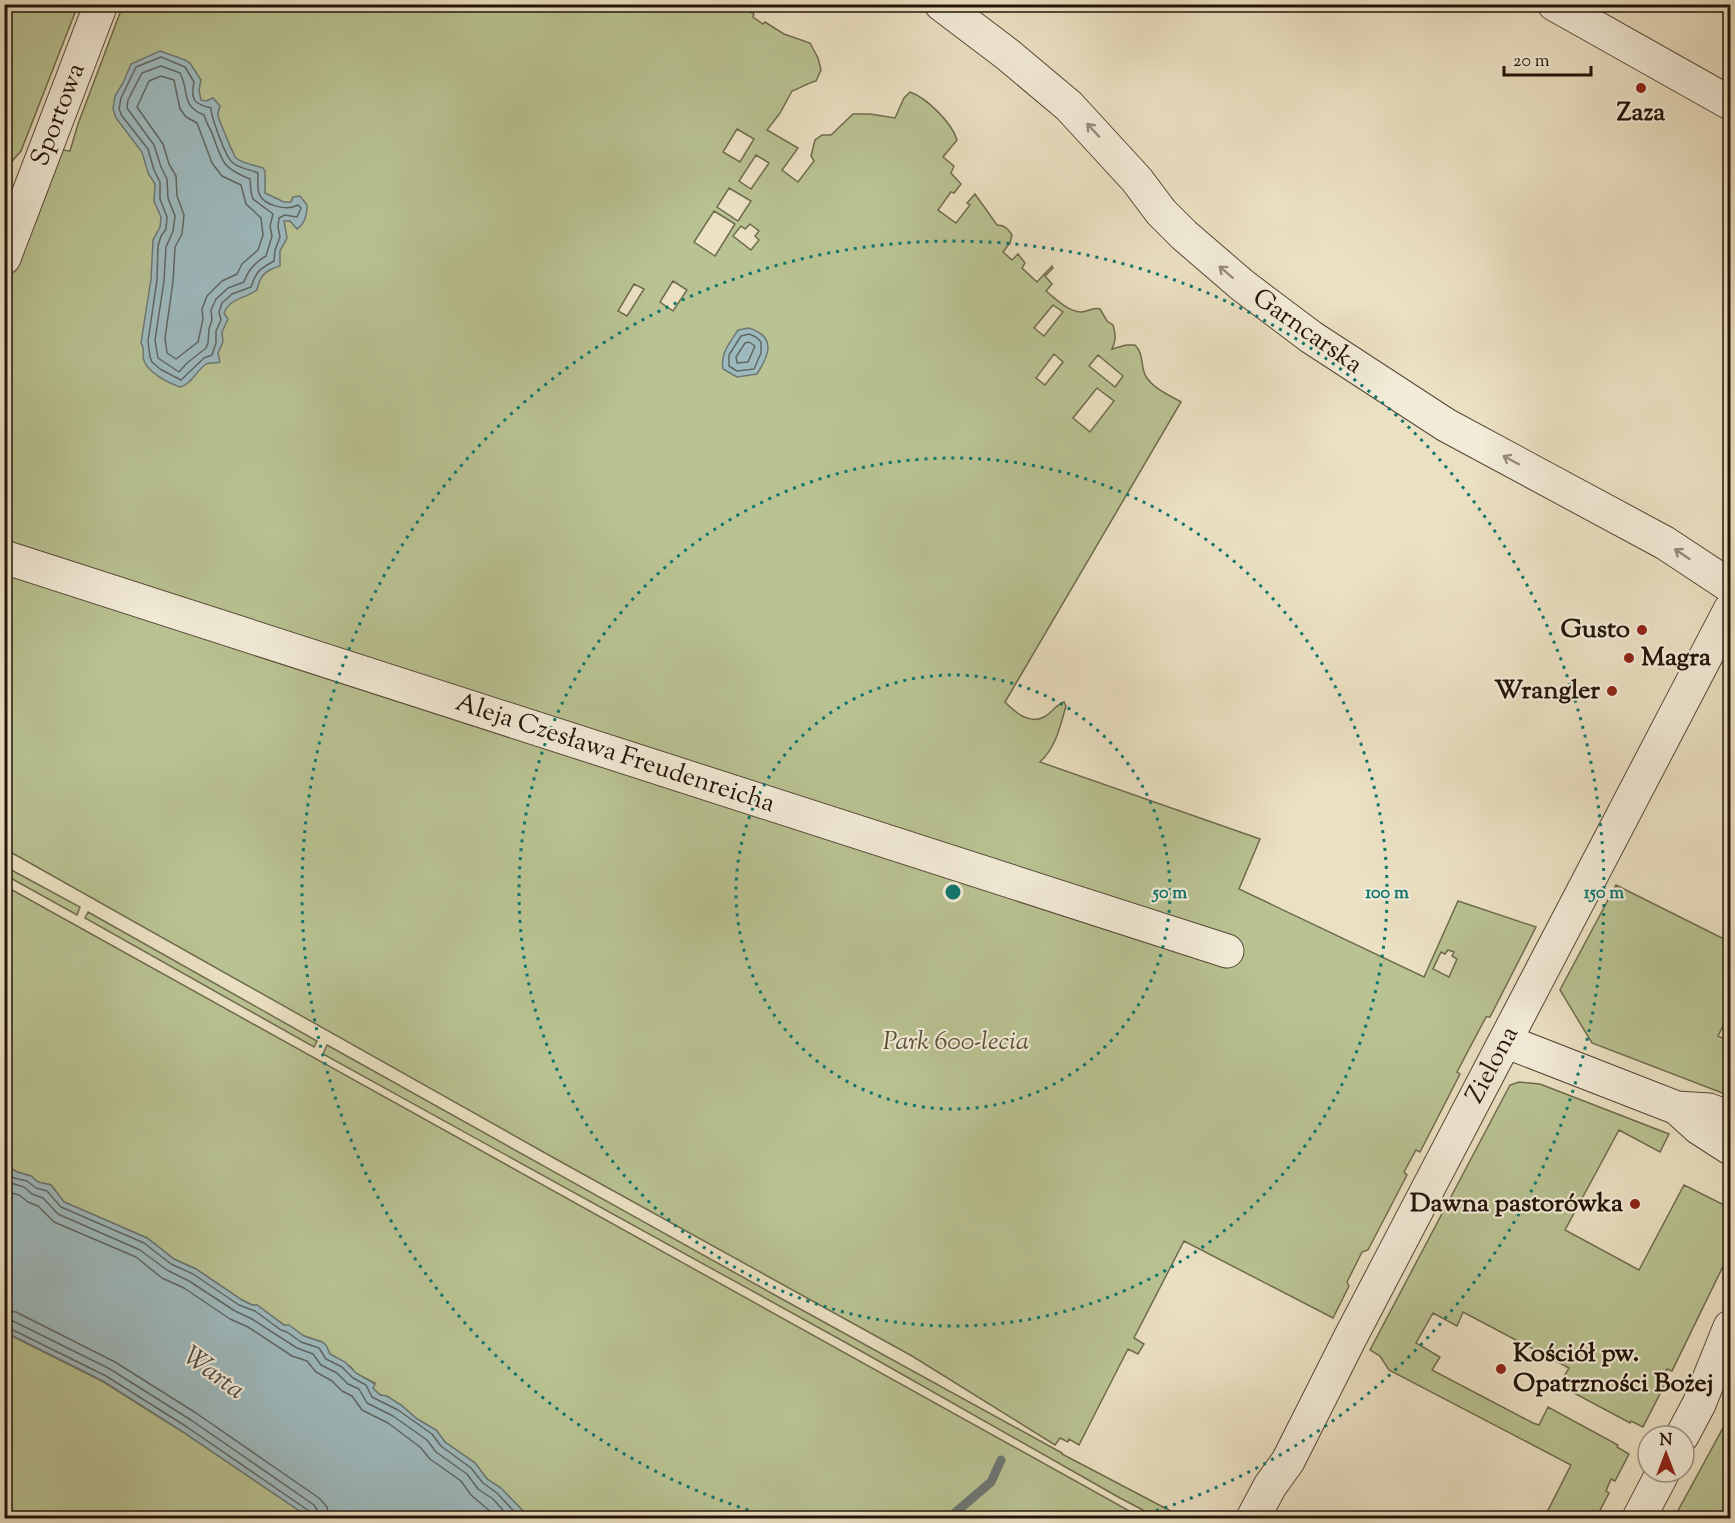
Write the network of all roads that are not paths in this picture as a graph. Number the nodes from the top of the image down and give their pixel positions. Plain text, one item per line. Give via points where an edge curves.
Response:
1 (101, 4) edge
2 (941, 4) edge
3 (1554, 4) edge
4 (1731, 103) edge
5 (4, 258) edge
6 (4, 557) edge
7 (1731, 586) edge
8 (1731, 610) edge
9 (1227, 951) dead end
10 (1505, 1041) junction
11 (1677, 1108) junction
12 (1731, 1118) edge
13 (1731, 1148) edge
14 (1731, 1327) edge
15 (1731, 1360) edge
16 (1699, 1404) junction
17 (1688, 1424) edge
18 (1657, 1484) edge
19 (1253, 1518) edge
20 (1639, 1518) edge

1 - 5 street, Sportowa
7 -> 2 street, Garncarska via 1665,543 1446,425 1311,337 1242,285 1184,234 1069,106
3 - 4 street
6 - 9 street, Aleja Czesława Freudenreicha
8 - 10 street, Zielona
10 - 11 street
10 - 19 street, Zielona via 1288,1461
11 - 12 street via 1709,1110
11 - 13 street
14 - 16 street
15 - 16 street
16 - 17 street
18 - 20 street

